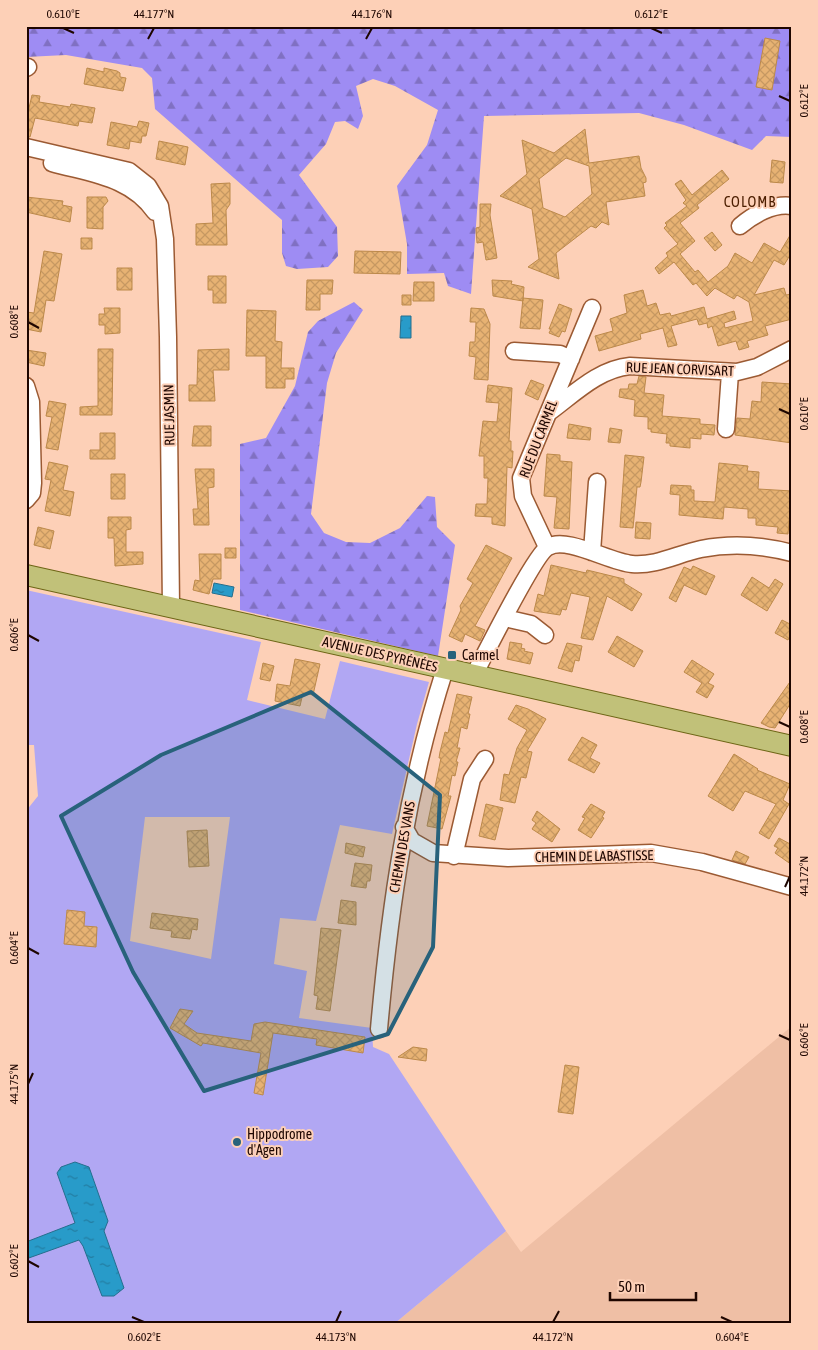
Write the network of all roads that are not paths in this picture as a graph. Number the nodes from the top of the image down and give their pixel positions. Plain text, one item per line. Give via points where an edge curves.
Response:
1 (32, 148) edge
2 (792, 206) edge
3 (740, 226) dead end
4 (592, 308) dead end
5 (792, 348) edge
6 (514, 351) dead end
7 (571, 359) junction
8 (730, 373) junction
9 (26, 386) edge
10 (548, 413) junction
11 (726, 429) dead end
12 (597, 482) dead end
13 (26, 500) edge
14 (547, 548) junction
15 (592, 552) junction
16 (792, 553) edge
17 (26, 575) edge
18 (171, 607) junction
19 (505, 618) junction
20 (545, 635) dead end
21 (445, 669) junction
22 (474, 675) junction
23 (792, 746) edge
24 (485, 759) dead end
25 (404, 827) junction
26 (454, 856) junction
27 (792, 888) edge
28 (379, 1029) dead end

1 - 18 street, RUE JASMIN via 134,174 148,186 160,206 164,224 168,350
2 - 3 street via 754,214
4 - 7 street, RUE DU CARMEL
5 - 8 street, RUE JEAN CORVISART via 757,368
6 - 7 street via 560,354
7 - 10 street, RUE DU CARMEL
8 - 10 street, RUE JEAN CORVISART via 616,367
8 - 11 street
9 - 13 street via 31,402 33,483 32,493
10 - 14 street, RUE DU CARMEL via 525,467 521,487
12 - 15 street
14 - 15 street via 561,545
14 - 19 street via 533,566
15 - 16 street via 618,562 648,565 700,549 731,545
17 - 18 main road, AVENUE DES PYRÉNÉES
18 - 21 main road, AVENUE DES PYRÉNÉES
19 - 20 street via 531,624
19 - 22 street
21 - 22 main road, AVENUE DES PYRÉNÉES
21 - 25 street, CHEMIN DES VANS via 428,721
22 - 23 main road, AVENUE DES PYRÉNÉES
24 - 26 street via 472,779
25 - 26 street, CHEMIN DE LABASTISSE via 412,842 421,848
25 - 28 street, CHEMIN DES VANS via 387,940
26 - 27 street, CHEMIN DE LABASTISSE via 508,858 651,854 702,862

